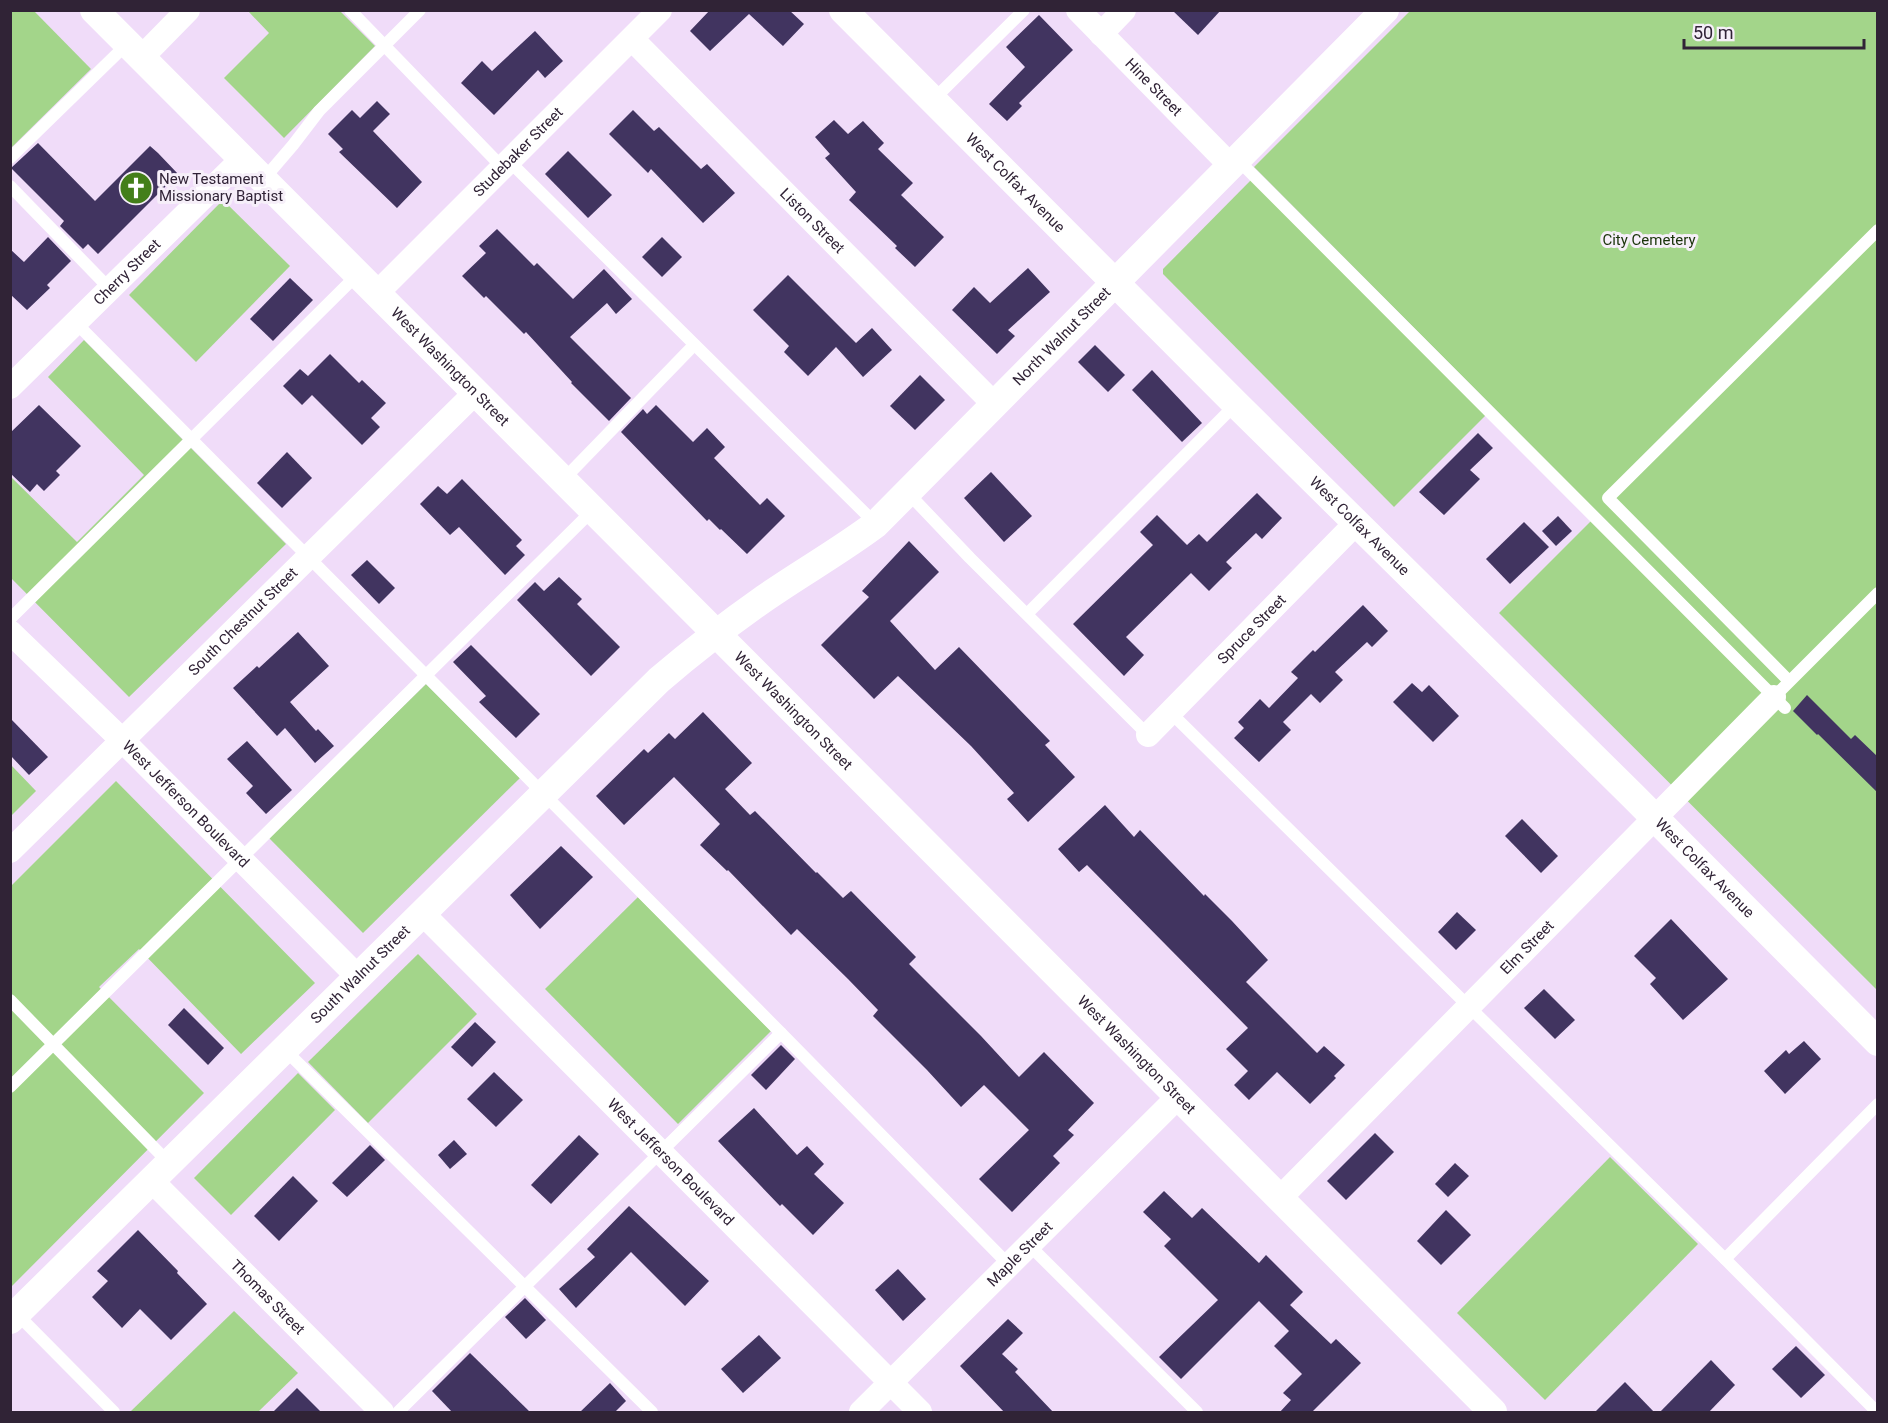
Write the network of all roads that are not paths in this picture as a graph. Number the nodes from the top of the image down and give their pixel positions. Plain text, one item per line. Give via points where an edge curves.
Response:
1 (94, 10) edge
2 (188, 10) edge
3 (350, 10) edge
4 (420, 10) edge
5 (660, 10) edge
6 (843, 10) edge
7 (1024, 10) edge
8 (1078, 10) edge
9 (1124, 10) edge
10 (1385, 10) edge
11 (1101, 34) junction
12 (632, 39) junction
13 (385, 45) junction
14 (134, 51) junction
15 (933, 100) junction
16 (10, 158) edge
17 (242, 159) junction
18 (1233, 162) junction
19 (506, 164) junction
20 (263, 180) junction
21 (10, 186) edge
22 (1878, 230) edge
23 (1115, 282) junction
24 (367, 285) junction
25 (110, 288) junction
26 (75, 322) junction
27 (694, 345) junction
28 (10, 387) edge
29 (475, 393) junction
30 (993, 403) junction
31 (1236, 404) junction
32 (192, 439) junction
33 (563, 480) junction
34 (907, 492) junction
35 (593, 510) junction
36 (1357, 522) junction
37 (876, 524) junction
38 (309, 556) junction
39 (1878, 593) edge
40 (1027, 614) junction
41 (10, 619) edge
42 (10, 632) edge
43 (716, 633) junction
44 (426, 675) junction
45 (1782, 695) junction
46 (1171, 713) junction
47 (1148, 735) joint
48 (123, 741) junction
49 (542, 794) junction
50 (1654, 817) junction
51 (10, 851) edge
52 (240, 858) junction
53 (422, 913) junction
54 (358, 977) junction
55 (10, 1000) edge
56 (1468, 1007) junction
57 (781, 1033) junction
58 (1878, 1042) edge
59 (54, 1044) junction
60 (285, 1050) junction
61 (10, 1087) edge
62 (1179, 1096) junction
63 (1878, 1104) edge
64 (661, 1152) junction
65 (160, 1172) junction
66 (1280, 1198) junction
67 (1029, 1245) junction
68 (1725, 1259) junction
69 (1008, 1265) junction
70 (525, 1288) junction
71 (14, 1317) edge
72 (890, 1383) junction
73 (114, 1413) edge
74 (382, 1413) edge
75 (398, 1413) edge
76 (652, 1413) edge
77 (861, 1413) edge
78 (920, 1413) edge
79 (1197, 1413) edge
80 (1494, 1413) edge
81 (1877, 1413) edge

1 - 14 street, West Washington Street
2 - 14 street
3 - 13 lane
4 - 13 lane
5 - 12 street, Studebaker Street
6 - 15 street, West Colfax Avenue
7 - 15 lane
8 - 11 street, Hine Street
9 - 11 street
10 - 18 street, North Walnut Street
11 - 18 street, Hine Street
12 - 19 street, Studebaker Street
12 - 30 street, Liston Street
13 - 19 lane
13 - 20 lane via 319,111
14 - 16 lane
14 - 17 street, West Washington Street
15 - 23 street, West Colfax Avenue
17 - 20 street, West Washington Street
17 - 25 street, Cherry Street
18 - 23 street, North Walnut Street
18 - 45 lane
19 - 24 street, Studebaker Street
19 - 27 lane
20 - 24 street, West Washington Street
21 - 25 lane
22 - 45 lane via 1608,498
23 - 30 street, North Walnut Street
23 - 31 street, West Colfax Avenue
24 - 29 street, West Washington Street
24 - 32 lane
25 - 26 street, Cherry Street
26 - 28 street, Cherry Street
26 - 32 lane
27 - 33 lane
27 - 37 lane
29 - 33 street, West Washington Street
29 - 38 street, South Chestnut Street
30 - 34 street, North Walnut Street
31 - 36 street, West Colfax Avenue
31 - 40 lane
32 - 38 lane
32 - 41 lane
33 - 35 street, West Washington Street
34 - 37 street, North Walnut Street
34 - 40 lane
35 - 43 street, West Washington Street
35 - 44 lane
36 - 46 street, Spruce Street
36 - 50 street, West Colfax Avenue
37 - 43 street, North Walnut Street
38 - 44 lane
38 - 48 street, South Chestnut Street
39 - 45 lane
40 - 47 lane
42 - 48 street, West Jefferson Boulevard
43 - 49 street, South Walnut Street via 659,680
43 - 62 street, West Washington Street
44 - 49 lane
44 - 52 lane
45 - 50 street, Elm Street
46 - 47 street, Spruce Street
46 - 56 lane
48 - 51 street, South Chestnut Street
48 - 52 street, West Jefferson Boulevard
49 - 53 street, South Walnut Street
49 - 57 lane
50 - 56 street, Elm Street
50 - 58 street, West Colfax Avenue
52 - 54 street, West Jefferson Boulevard
52 - 59 lane
53 - 54 street, South Walnut Street
53 - 64 street, West Jefferson Boulevard
54 - 60 street, South Walnut Street
55 - 59 lane
56 - 66 street, Elm Street
56 - 68 lane
57 - 64 lane
57 - 69 lane
59 - 61 lane
59 - 65 lane
60 - 65 street, South Walnut Street
60 - 70 lane
62 - 66 street, West Washington Street
62 - 67 street, Maple Street
63 - 68 lane
64 - 70 lane
64 - 72 street, West Jefferson Boulevard
65 - 71 street, South Walnut Street
65 - 74 street, Thomas Street
66 - 80 street, West Washington Street
67 - 69 street, Maple Street
67 - 79 lane
68 - 81 lane
69 - 72 street, Maple Street
70 - 75 lane
70 - 76 lane
71 - 73 lane
72 - 77 street, Maple Street
72 - 78 street, West Jefferson Boulevard

